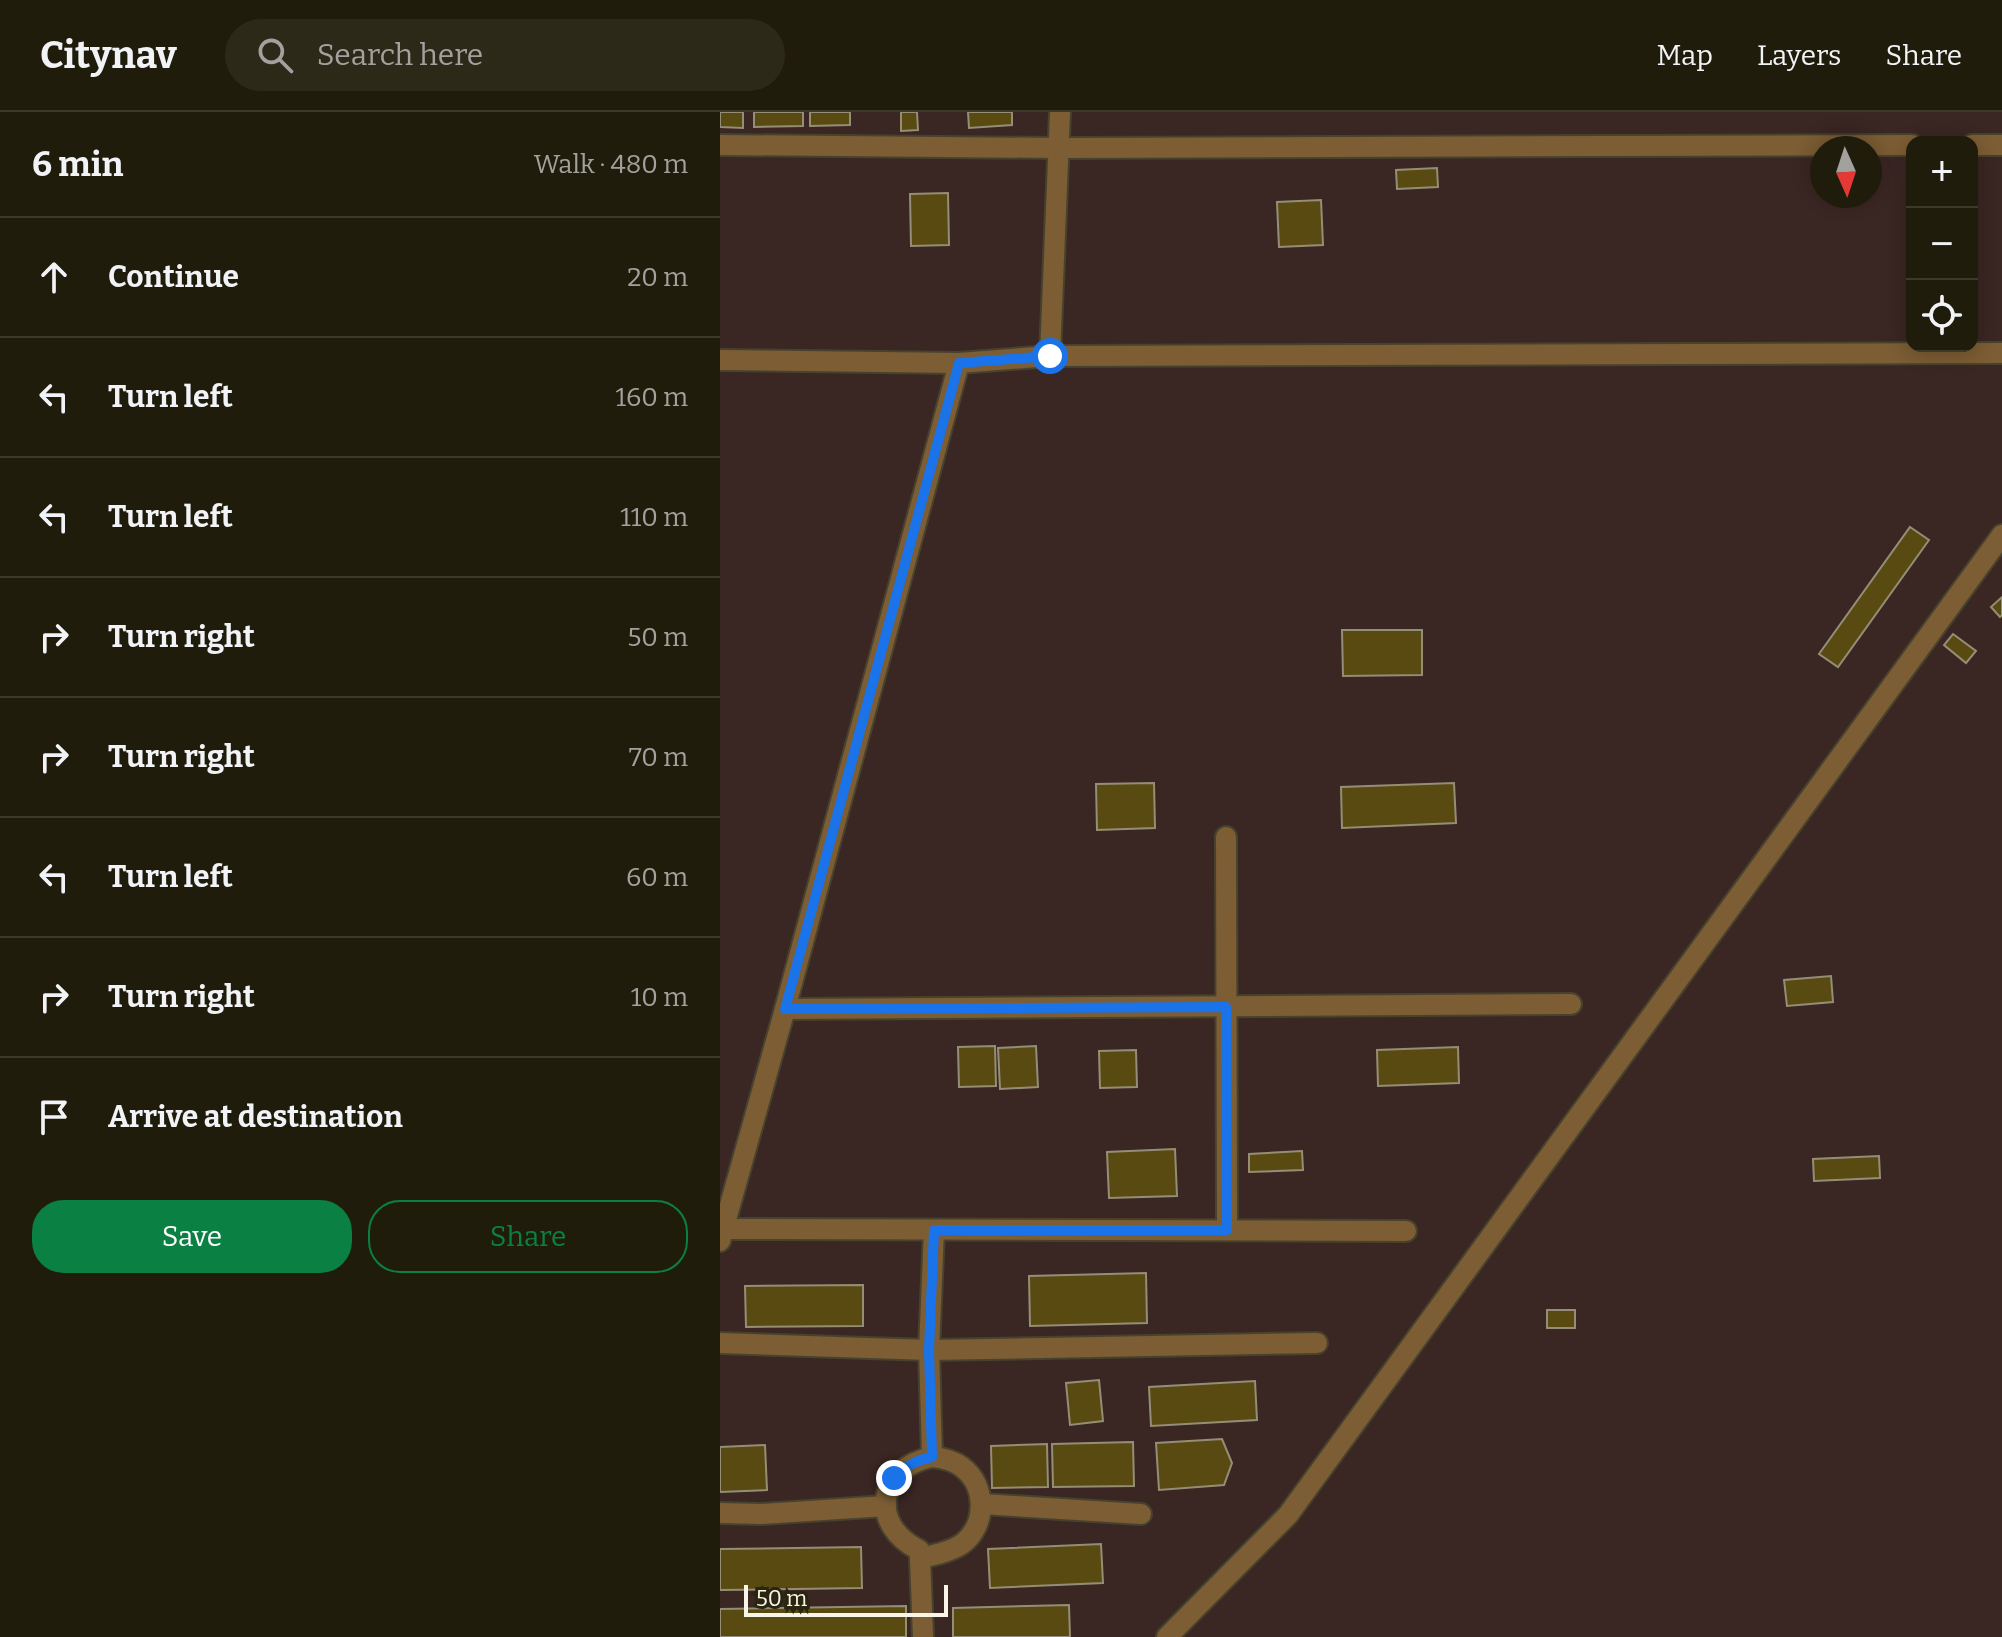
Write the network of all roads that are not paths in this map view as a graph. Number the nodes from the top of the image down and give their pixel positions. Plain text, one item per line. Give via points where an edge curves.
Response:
1 (1060, 112) edge
2 (720, 145) edge
3 (1906, 145) edge
4 (1978, 145) edge
5 (2002, 145) edge
6 (1060, 148) junction
7 (2002, 353) edge
8 (1050, 356) junction
9 (720, 360) edge
10 (959, 363) junction
11 (2002, 535) edge
12 (1226, 837) dead end
13 (1571, 1004) dead end
14 (1226, 1007) junction
15 (785, 1009) junction
16 (934, 1230) junction
17 (1227, 1230) junction
18 (1406, 1231) dead end
19 (722, 1235) edge
20 (720, 1343) edge
21 (1317, 1343) dead end
22 (929, 1350) junction
23 (932, 1457) junction
24 (982, 1504) junction
25 (886, 1506) junction
26 (720, 1513) edge
27 (1141, 1514) dead end
28 (920, 1558) junction
29 (923, 1637) edge
30 (1167, 1637) edge

1 - 6 street
2 - 6 street
3 - 6 street
4 - 5 street
6 - 8 street
7 - 8 street
8 - 10 street
9 - 10 street
10 - 15 street
11 - 30 street via 1288,1515
12 - 14 street
13 - 14 street
14 - 15 street
14 - 17 street
15 - 19 street
16 - 17 street
16 - 19 street
16 - 22 street
17 - 18 street
20 - 22 street
21 - 22 street
22 - 23 street
23 - 24 street via 961,1465 972,1476
23 - 25 street via 905,1467 894,1478
24 - 27 street
24 - 28 street via 973,1533 962,1544
25 - 26 street
25 - 28 street via 895,1533 919,1550
28 - 29 street

